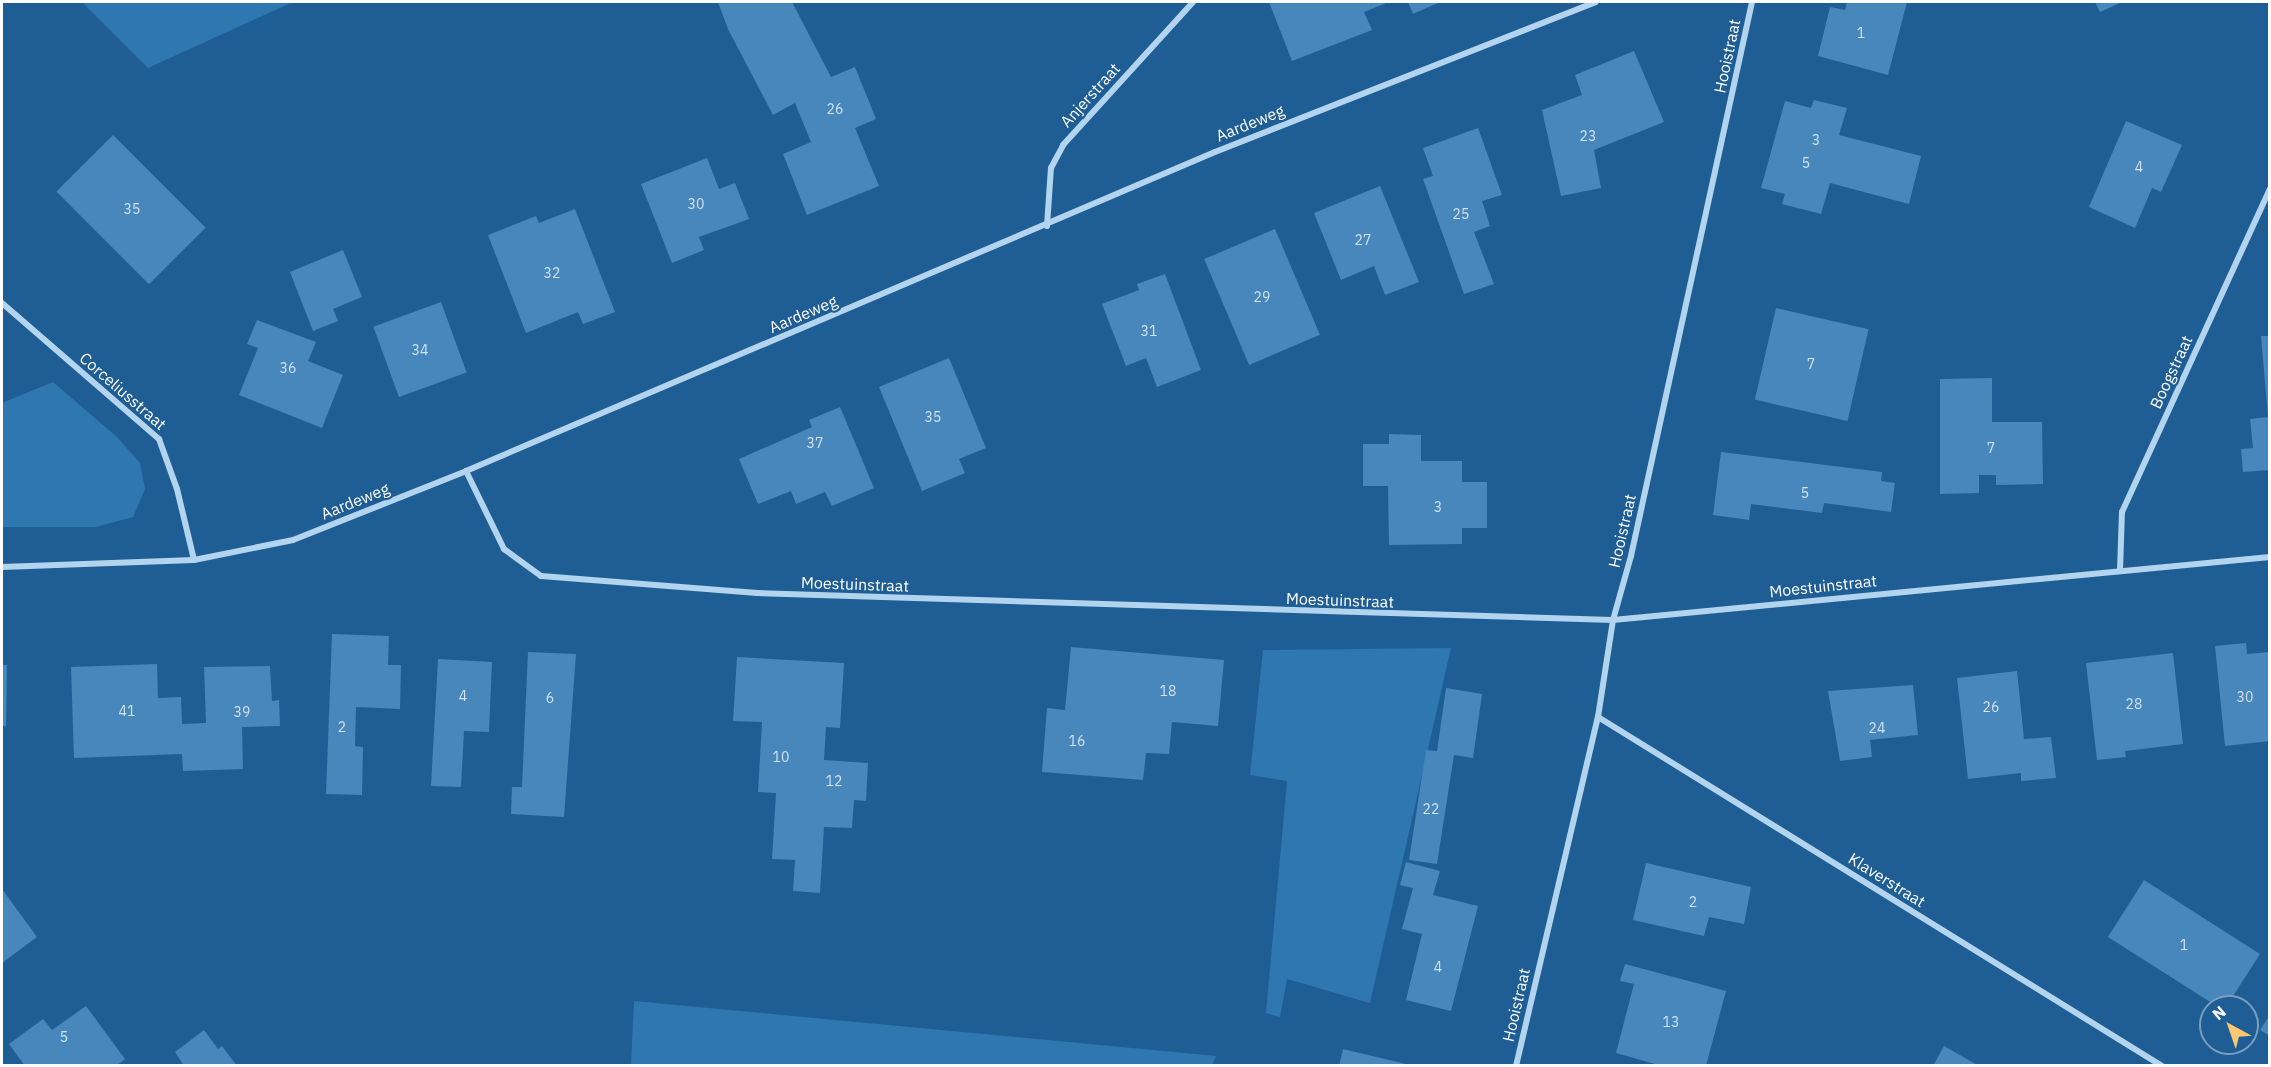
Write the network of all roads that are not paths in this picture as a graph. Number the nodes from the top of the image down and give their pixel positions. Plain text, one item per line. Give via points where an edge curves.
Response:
1 (1193, 2) edge
2 (1596, 2) edge
3 (1752, 2) edge
4 (2270, 189) edge
5 (1047, 226) junction
6 (2, 303) edge
7 (466, 471) junction
8 (2270, 557) edge
9 (194, 560) junction
10 (2, 567) edge
11 (2120, 571) junction
12 (1612, 620) junction
13 (1598, 717) junction
14 (1516, 1065) edge
15 (2162, 1065) edge

1 - 5 street, Anjerstraat via 1063,145 1051,168
2 - 5 street, Aardeweg via 1215,152
3 - 12 street, Hooistraat via 1631,556
4 - 11 street, Boogstraat via 2122,512
5 - 7 street, Aardeweg
6 - 9 street, Corceliusstraat via 159,439 177,489
7 - 9 street, Aardeweg via 293,540
7 - 12 street, Moestuinstraat via 504,549 541,576 792,595
8 - 11 street, Moestuinstraat
9 - 10 street, Aardeweg
11 - 12 street, Moestuinstraat
12 - 13 street, Hooistraat
13 - 14 street, Hooistraat
13 - 15 street, Klaverstraat

